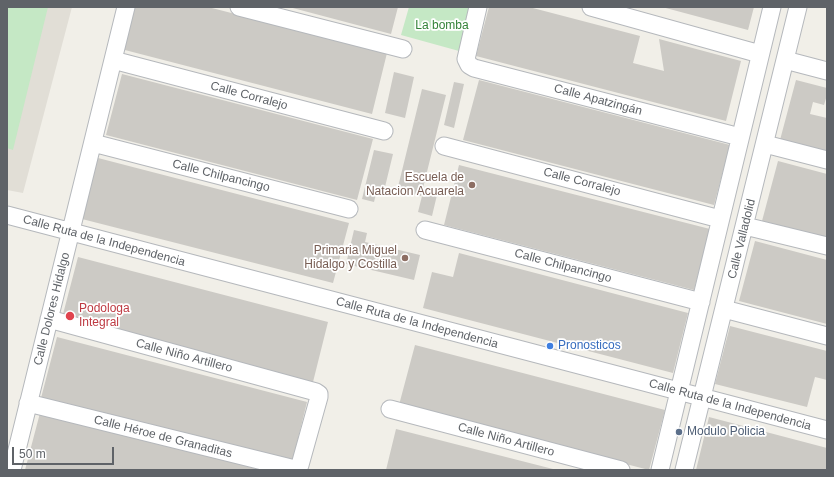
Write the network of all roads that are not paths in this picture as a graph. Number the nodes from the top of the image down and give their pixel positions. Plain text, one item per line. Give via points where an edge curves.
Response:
1 (126, 7) edge
2 (239, 7) edge
3 (478, 7) edge
4 (591, 7) edge
5 (772, 7) edge
6 (798, 7) edge
7 (403, 49) dead end
8 (760, 54) junction
9 (113, 60) junction
10 (785, 60) junction
11 (827, 70) edge
12 (384, 131) dead end
13 (740, 138) junction
14 (93, 143) junction
15 (765, 144) junction
16 (444, 146) dead end
17 (827, 160) edge
18 (349, 209) dead end
19 (7, 215) edge
20 (720, 219) junction
21 (745, 226) junction
22 (425, 230) dead end
23 (71, 232) junction
24 (827, 246) edge
25 (701, 302) junction
26 (724, 309) junction
27 (49, 319) junction
28 (827, 336) edge
29 (679, 391) junction
30 (702, 397) junction
31 (28, 403) junction
32 (390, 409) dead end
33 (827, 430) edge
34 (298, 468) joint
35 (12, 470) edge
36 (621, 470) edge
37 (660, 470) edge
38 (684, 470) edge

1 - 9 street, Calle Dolores Hidalgo
2 - 7 street
3 - 13 street, Calle Apatzingán via 466,54 467,63 474,68
4 - 8 street
5 - 8 street, Calle Valladolid
6 - 10 street, Calle Valladolid
8 - 13 street, Calle Valladolid
9 - 12 street, Calle Corralejo
9 - 14 street, Calle Dolores Hidalgo
10 - 11 street
10 - 15 street, Calle Valladolid
13 - 20 street, Calle Valladolid
14 - 18 street, Calle Chilpancingo
14 - 23 street, Calle Dolores Hidalgo
15 - 17 street
15 - 21 street, Calle Valladolid
16 - 20 street, Calle Corralejo
19 - 23 street, Calle Ruta de la Independencia
20 - 25 street, Calle Valladolid
21 - 24 street
21 - 26 street, Calle Valladolid
22 - 25 street, Calle Chilpancingo
23 - 27 street, Calle Dolores Hidalgo
23 - 29 street, Calle Ruta de la Independencia
25 - 29 street, Calle Valladolid
26 - 28 street
26 - 30 street, Calle Valladolid
27 - 31 street, Calle Dolores Hidalgo
27 - 34 street, Calle Niño Artillero via 318,394
29 - 30 street, Calle Ruta de la Independencia
29 - 37 street, Calle Valladolid
30 - 33 street, Calle Ruta de la Independencia
30 - 38 street, Calle Valladolid
31 - 34 street, Calle Héroe de Granaditas
31 - 35 street, Calle Dolores Hidalgo
32 - 36 street, Calle Niño Artillero

